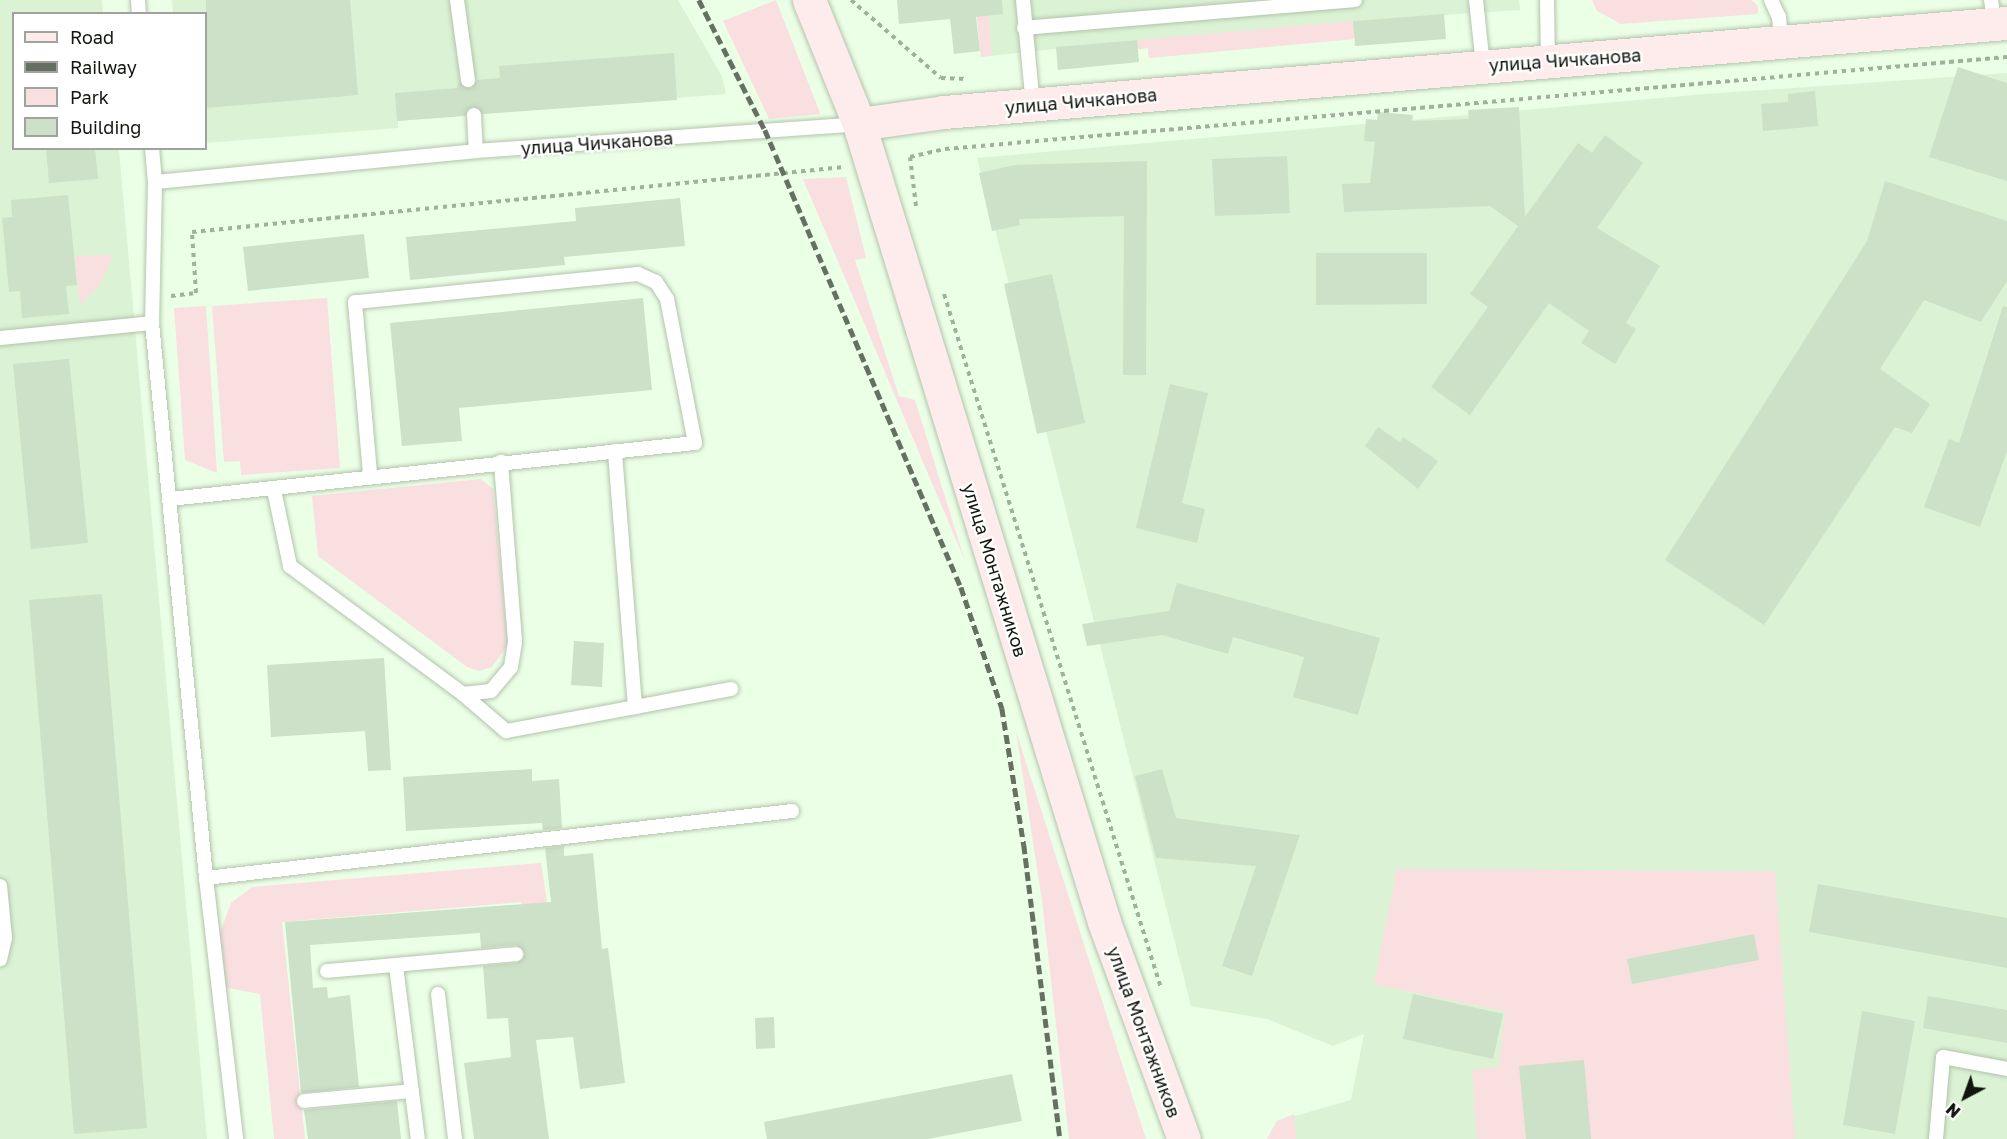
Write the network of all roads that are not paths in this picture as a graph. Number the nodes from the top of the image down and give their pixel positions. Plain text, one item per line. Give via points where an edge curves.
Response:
1 (457, 0) edge
2 (809, 0) edge
3 (1023, 0) edge
4 (1355, 0) edge
5 (1476, 0) edge
6 (1547, 0) edge
7 (1771, 0) edge
8 (1998, 15) edge
9 (1024, 28) junction
10 (1780, 42) junction
11 (1549, 62) junction
12 (1483, 66) junction
13 (468, 80) dead end
14 (1033, 106) junction
15 (474, 115) dead end
16 (859, 124) junction
17 (152, 150) edge
18 (476, 151) junction
19 (155, 182) junction
20 (152, 323) junction
21 (0, 338) edge
22 (615, 451) junction
23 (501, 462) junction
24 (370, 475) junction
25 (274, 490) junction
26 (170, 499) junction
27 (731, 689) dead end
28 (463, 694) junction
29 (635, 707) junction
30 (792, 811) dead end
31 (206, 878) junction
32 (0, 886) edge
33 (516, 954) dead end
34 (0, 959) edge
35 (396, 966) junction
36 (327, 971) dead end
37 (438, 994) dead end
38 (2007, 1069) edge
39 (412, 1091) junction
40 (304, 1101) dead end
41 (236, 1139) edge
42 (418, 1139) edge
43 (455, 1139) edge
44 (1184, 1139) edge
45 (1936, 1139) edge

1 - 13 lane
2 - 16 main road, улица Монтажников
3 - 9 lane
4 - 9 lane
5 - 12 lane
6 - 11 lane
7 - 10 lane via 1779,17
8 - 10 main road, улица Чичканова
9 - 14 lane
10 - 11 main road, улица Чичканова
11 - 12 main road, улица Чичканова
12 - 14 main road, улица Чичканова
14 - 16 main road, улица Чичканова via 944,112
15 - 18 lane
16 - 18 lane, улица Чичканова
16 - 44 main road, улица Монтажников via 1104,922
17 - 19 lane
18 - 19 lane, улица Чичканова
19 - 20 lane
20 - 21 lane
20 - 26 lane
22 - 23 lane
22 - 24 lane via 695,443 667,299 656,282 638,274 356,302
22 - 29 lane
23 - 24 lane
23 - 28 lane via 515,641 511,667 492,691
24 - 25 lane
25 - 26 lane
25 - 28 lane via 290,566
26 - 31 lane
27 - 29 lane
28 - 29 lane via 506,731
30 - 31 lane
31 - 41 lane
32 - 34 lane via 5,938
33 - 35 lane
35 - 36 lane
35 - 39 lane
37 - 43 lane
38 - 45 lane via 1942,1057
39 - 40 lane
39 - 42 lane

